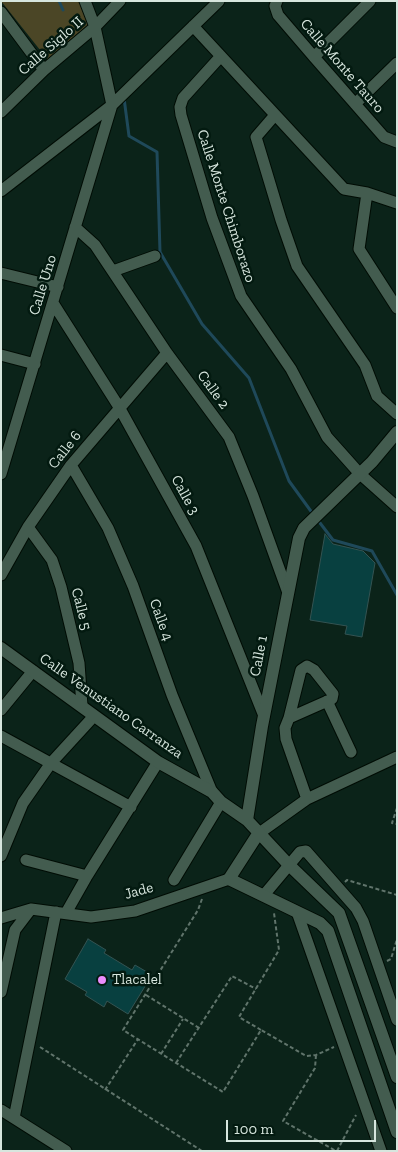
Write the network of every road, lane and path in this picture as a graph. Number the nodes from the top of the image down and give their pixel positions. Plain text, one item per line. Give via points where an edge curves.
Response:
1 (85, 1) edge
2 (120, 1) edge
3 (219, 1) edge
4 (277, 1) edge
5 (370, 1) edge
6 (1, 12) edge
7 (193, 26) junction
8 (95, 27) junction
9 (221, 56) junction
10 (314, 57) junction
11 (397, 63) edge
12 (44, 70) junction
13 (355, 104) junction
14 (112, 105) junction
15 (1, 112) edge
16 (276, 115) junction
17 (397, 142) edge
18 (1, 191) edge
19 (367, 193) junction
20 (397, 204) edge
21 (76, 227) junction
22 (155, 256) dead end
23 (113, 271) junction
24 (1, 273) edge
25 (58, 287) junction
26 (53, 303) junction
27 (397, 308) edge
28 (167, 353) junction
29 (1, 355) edge
30 (35, 364) junction
31 (119, 407) junction
32 (397, 414) edge
33 (397, 432) edge
34 (6, 437) edge
35 (71, 465) junction
36 (1, 474) edge
37 (360, 474) junction
38 (397, 508) edge
39 (28, 527) junction
40 (1, 575) edge
41 (288, 592) junction
42 (1, 648) edge
43 (33, 671) junction
44 (327, 701) junction
45 (82, 706) junction
46 (1, 710) edge
47 (94, 716) junction
48 (264, 716) junction
49 (289, 718) junction
50 (1, 736) edge
51 (351, 752) dead end
52 (397, 757) edge
53 (158, 762) junction
54 (51, 763) junction
55 (216, 797) junction
56 (307, 799) junction
57 (131, 807) junction
58 (397, 808) edge
59 (247, 820) junction
60 (397, 824) edge
61 (258, 834) junction
62 (1, 856) edge
63 (26, 860) dead end
64 (289, 865) junction
65 (87, 876) junction
66 (229, 879) junction
67 (174, 880) dead end
68 (205, 887) junction
69 (337, 888) junction
70 (397, 895) edge
71 (268, 897) junction
72 (31, 909) junction
73 (297, 912) junction
74 (61, 913) junction
75 (1, 918) edge
76 (397, 939) edge
77 (378, 964) junction
78 (256, 989) junction
79 (1, 992) edge
80 (145, 994) junction
81 (183, 1019) junction
82 (397, 1020) edge
83 (198, 1028) junction
84 (261, 1030) junction
85 (138, 1039) junction
86 (30, 1041) junction
87 (344, 1043) junction
88 (161, 1054) junction
89 (316, 1055) junction
90 (176, 1063) junction
91 (397, 1078) edge
92 (105, 1090) junction
93 (359, 1109) dead end
94 (1, 1110) edge
95 (14, 1118) junction
96 (397, 1132) edge
97 (66, 1151) edge
98 (202, 1151) edge
99 (337, 1151) edge
100 (381, 1151) edge

1 - 8 street
2 - 8 street, Calle Siglo II
3 - 7 street
4 - 10 street, Calle Monte Tauro via 278,15
5 - 10 street
6 - 12 street
7 - 9 street
7 - 14 street
8 - 12 street, Calle Siglo II
8 - 14 street
9 - 16 street
9 - 37 street, Calle Monte Chimborazo via 183,98 180,107 212,218 241,296 291,369 327,438
10 - 13 street, Calle Monte Tauro
11 - 13 street
12 - 15 street, Calle Siglo II
13 - 17 street, Calle Monte Tauro via 384,137
14 - 18 street
14 - 21 street, Calle Uno
16 - 19 street via 344,189
16 - 32 street via 256,137 297,266 365,365 377,396
19 - 20 street
19 - 27 street via 359,249
21 - 23 street, Calle 2 via 95,245
21 - 25 street, Calle Uno
22 - 23 street
23 - 28 street, Calle 2
24 - 25 street
25 - 26 street, Calle Uno
26 - 30 street, Calle Uno
26 - 31 street, Calle 3
28 - 31 street, Calle 6
28 - 41 street, Calle 2 via 229,437
29 - 30 street
30 - 34 street, Calle Uno
31 - 35 street, Calle 6
31 - 48 street, Calle 3 via 196,546
33 - 37 street, Calle 1
34 - 36 street, Calle Uno
35 - 39 street, Calle 6
35 - 55 street, Calle 4 via 108,528 133,586 172,695
37 - 38 street, Calle Monte Chimborazo
37 - 41 street, Calle 1 via 304,528
39 - 40 street, Calle 6
39 - 45 street, Calle 5 via 52,560 61,587 79,662
41 - 48 street, Calle 1
42 - 43 street, Calle Venustiano Carranza
43 - 45 street, Calle Venustiano Carranza
43 - 46 street
44 - 49 street
44 - 49 street via 332,700 332,694 314,670 307,666 301,670
44 - 51 street
45 - 47 street, Calle Venustiano Carranza
47 - 53 street, Calle Venustiano Carranza
47 - 54 street
48 - 59 street, Calle 1
49 - 56 street via 285,728 286,740
50 - 54 street
52 - 56 street
53 - 55 street, Calle Venustiano Carranza
53 - 57 street
54 - 57 street
54 - 62 street via 23,803
55 - 59 street, Calle Venustiano Carranza
55 - 67 street
56 - 61 street
57 - 65 street
58 - 60 path via 392,823
59 - 61 street, Calle Venustiano Carranza
61 - 64 street, Calle Venustiano Carranza
61 - 66 street
63 - 65 street
64 - 69 street via 300,852 306,851
64 - 71 street
64 - 91 street, Calle Venustiano Carranza via 339,913
65 - 74 street
66 - 68 street, Jade
66 - 71 street
68 - 74 street, Jade via 135,911 91,917
68 - 80 path via 198,910
69 - 70 path via 348,880
69 - 77 street via 356,908
71 - 73 street
71 - 78 path via 279,950
72 - 74 street, Jade
72 - 75 street, Jade
72 - 79 street via 15,930
73 - 87 street
73 - 96 street via 320,923 328,931
74 - 86 street
76 - 77 path via 391,959
77 - 82 street
78 - 83 path via 232,976
78 - 84 path via 239,1017
80 - 81 path
80 - 85 path via 123,1030
81 - 83 path
81 - 88 path
83 - 90 path
84 - 89 path via 306,1056
84 - 90 path via 223,1092
85 - 88 path
85 - 92 path
86 - 92 path
86 - 95 street
87 - 89 path
87 - 100 street
88 - 90 path
89 - 99 path via 315,1068 283,1121
92 - 98 path
93 - 99 path
94 - 95 street
95 - 97 street

